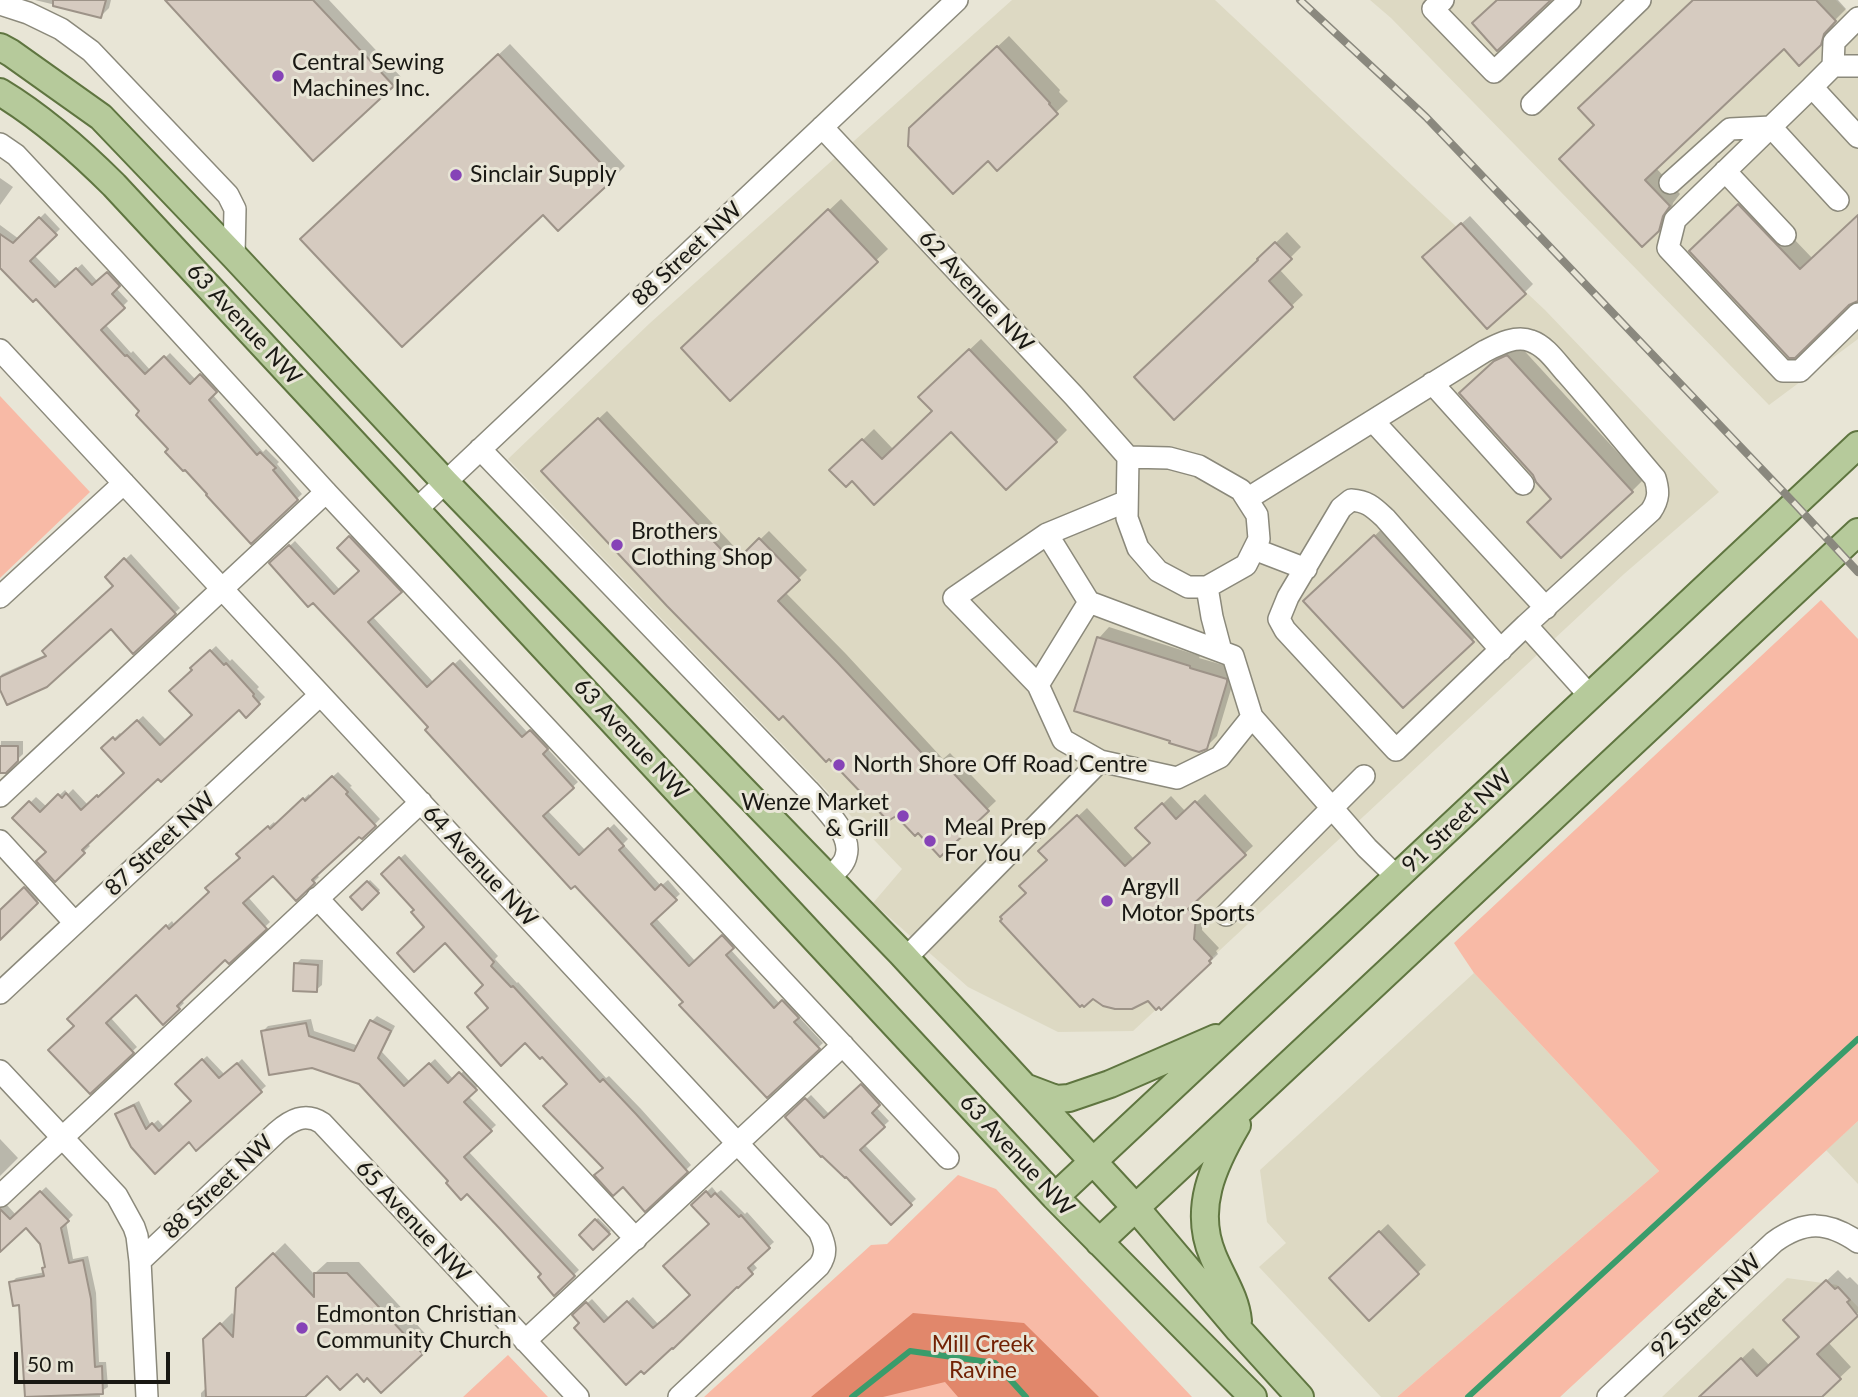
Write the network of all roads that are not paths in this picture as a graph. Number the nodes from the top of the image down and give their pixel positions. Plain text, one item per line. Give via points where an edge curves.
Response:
1 (957, 0) edge
2 (1570, 0) edge
3 (1640, 0) edge
4 (1432, 3) edge
5 (0, 4) edge
6 (1858, 18) edge
7 (6, 50) edge
8 (1833, 66) junction
9 (1858, 66) edge
10 (1812, 88) junction
11 (0, 92) edge
12 (1532, 104) dead end
13 (822, 127) junction
14 (1771, 127) junction
15 (1858, 137) edge
16 (0, 144) edge
17 (1726, 171) junction
18 (1670, 183) dead end
19 (1838, 201) dead end
20 (1785, 235) dead end
21 (234, 256) junction
22 (1858, 314) edge
23 (0, 350) edge
24 (1432, 383) junction
25 (1373, 421) junction
26 (1858, 445) edge
27 (480, 449) junction
28 (1128, 457) junction
29 (445, 482) junction
30 (124, 483) junction
31 (1523, 484) dead end
32 (326, 492) junction
33 (1247, 499) junction
34 (1127, 501) junction
35 (416, 509) junction
36 (1858, 532) edge
37 (1047, 534) junction
38 (1254, 549) junction
39 (1306, 569) junction
40 (1207, 587) junction
41 (222, 589) junction
42 (0, 597) edge
43 (1089, 602) junction
44 (1546, 608) junction
45 (1527, 625) junction
46 (1501, 650) junction
47 (1221, 651) junction
48 (1038, 685) junction
49 (320, 695) junction
50 (1590, 696) junction
51 (1252, 717) junction
52 (1100, 761) junction
53 (1364, 776) dead end
54 (0, 796) edge
55 (421, 802) junction
56 (1332, 808) junction
57 (0, 841) edge
58 (1397, 877) junction
59 (828, 878) junction
60 (317, 898) junction
61 (1226, 915) dead end
62 (75, 923) junction
63 (906, 958) junction
64 (0, 993) edge
65 (1234, 1031) junction
66 (843, 1045) junction
67 (0, 1071) edge
68 (1023, 1087) junction
69 (1250, 1102) junction
70 (299, 1118) joint
71 (61, 1138) junction
72 (738, 1143) junction
73 (948, 1158) dead end
74 (1092, 1161) junction
75 (0, 1196) edge
76 (1055, 1197) junction
77 (1135, 1207) junction
78 (636, 1239) junction
79 (1099, 1242) junction
80 (1858, 1242) edge
81 (140, 1261) junction
82 (1239, 1330) junction
83 (525, 1341) junction
84 (148, 1397) edge
85 (578, 1397) edge
86 (679, 1397) edge
87 (1253, 1397) edge
88 (1300, 1397) edge
89 (1608, 1397) edge

1 - 13 street, 88 Street NW
2 - 4 street via 1494,72
3 - 12 street
5 - 21 street, 63 Avenue NW via 61,29 91,51 228,195 235,209
6 - 8 street via 1834,41
7 - 21 main road, 63 Avenue NW via 101,117
8 - 9 street
8 - 10 street
10 - 14 street
10 - 15 street
11 - 35 main road, 63 Avenue NW via 98,169
13 - 27 street, 88 Street NW
13 - 28 street, 62 Avenue NW
14 - 17 street
14 - 18 street via 1730,129
14 - 19 street
16 - 32 street via 16,155
17 - 20 street
17 - 22 street via 1675,220 1668,248 1783,371 1800,371
21 - 29 main road, 63 Avenue NW
23 - 30 street, 64 Avenue NW
24 - 25 street
24 - 31 street
24 - 44 street via 1504,342 1533,341 1655,478 1659,490 1651,511
25 - 33 street
25 - 44 street
26 - 50 main road, 91 Street NW
27 - 29 street, 88 Street NW
27 - 59 street via 834,820 846,840 847,855
28 - 33 street via 1169,458 1199,466 1241,489
28 - 34 street
29 - 35 street, 88 Street NW
29 - 59 main road, 63 Avenue NW
30 - 41 street, 64 Avenue NW
30 - 42 street
32 - 41 street
32 - 66 street
33 - 38 street via 1257,515 1259,539
34 - 37 street
34 - 40 street via 1127,518 1138,548 1158,570 1188,587
35 - 76 main road, 63 Avenue NW
36 - 69 main road
37 - 43 street
37 - 48 street via 954,598
38 - 39 street
38 - 40 street via 1246,565
39 - 46 street via 1341,508 1351,500 1362,501 1385,518
39 - 46 street via 1279,619 1396,750
40 - 47 street
41 - 49 street, 64 Avenue NW
41 - 54 street
43 - 47 street
43 - 48 street
44 - 45 street
45 - 46 street
45 - 50 street
47 - 51 street via 1233,656
48 - 52 street via 1063,740
49 - 55 street, 64 Avenue NW
49 - 62 street, 87 Street NW
50 - 58 main road, 91 Street NW
51 - 52 street via 1220,757 1177,778
51 - 56 street
52 - 63 street
53 - 56 street
55 - 60 street
55 - 72 street, 64 Avenue NW
56 - 58 street
56 - 61 street
57 - 62 street
58 - 65 main road, 91 Street NW
59 - 63 main road, 63 Avenue NW
60 - 71 street
60 - 78 street
62 - 64 street, 87 Street NW
63 - 68 main road, 63 Avenue NW
65 - 68 main road via 1069,1098 1056,1099
65 - 74 main road, 91 Street NW
66 - 72 street
66 - 73 street
67 - 71 street
68 - 74 main road, 63 Avenue NW
69 - 77 main road
69 - 82 main road via 1219,1154 1204,1206 1205,1234 1237,1310
70 - 81 street, 88 Street NW via 277,1132
70 - 83 street, 65 Avenue NW via 315,1118 322,1124
71 - 75 street
71 - 81 street via 123,1205 137,1236
72 - 78 street
72 - 86 street, 64 Avenue NW via 819,1231 825,1254 820,1266
74 - 76 main road, 91 Street NW
74 - 77 main road, 63 Avenue NW
76 - 79 main road, 63 Avenue NW
77 - 79 main road
77 - 82 main road, 63 Avenue NW
78 - 83 street
79 - 87 main road, 63 Avenue NW
80 - 89 street, 92 Street NW via 1826,1226 1796,1229 1774,1242
81 - 84 street
82 - 88 main road, 63 Avenue NW
83 - 85 street, 65 Avenue NW

